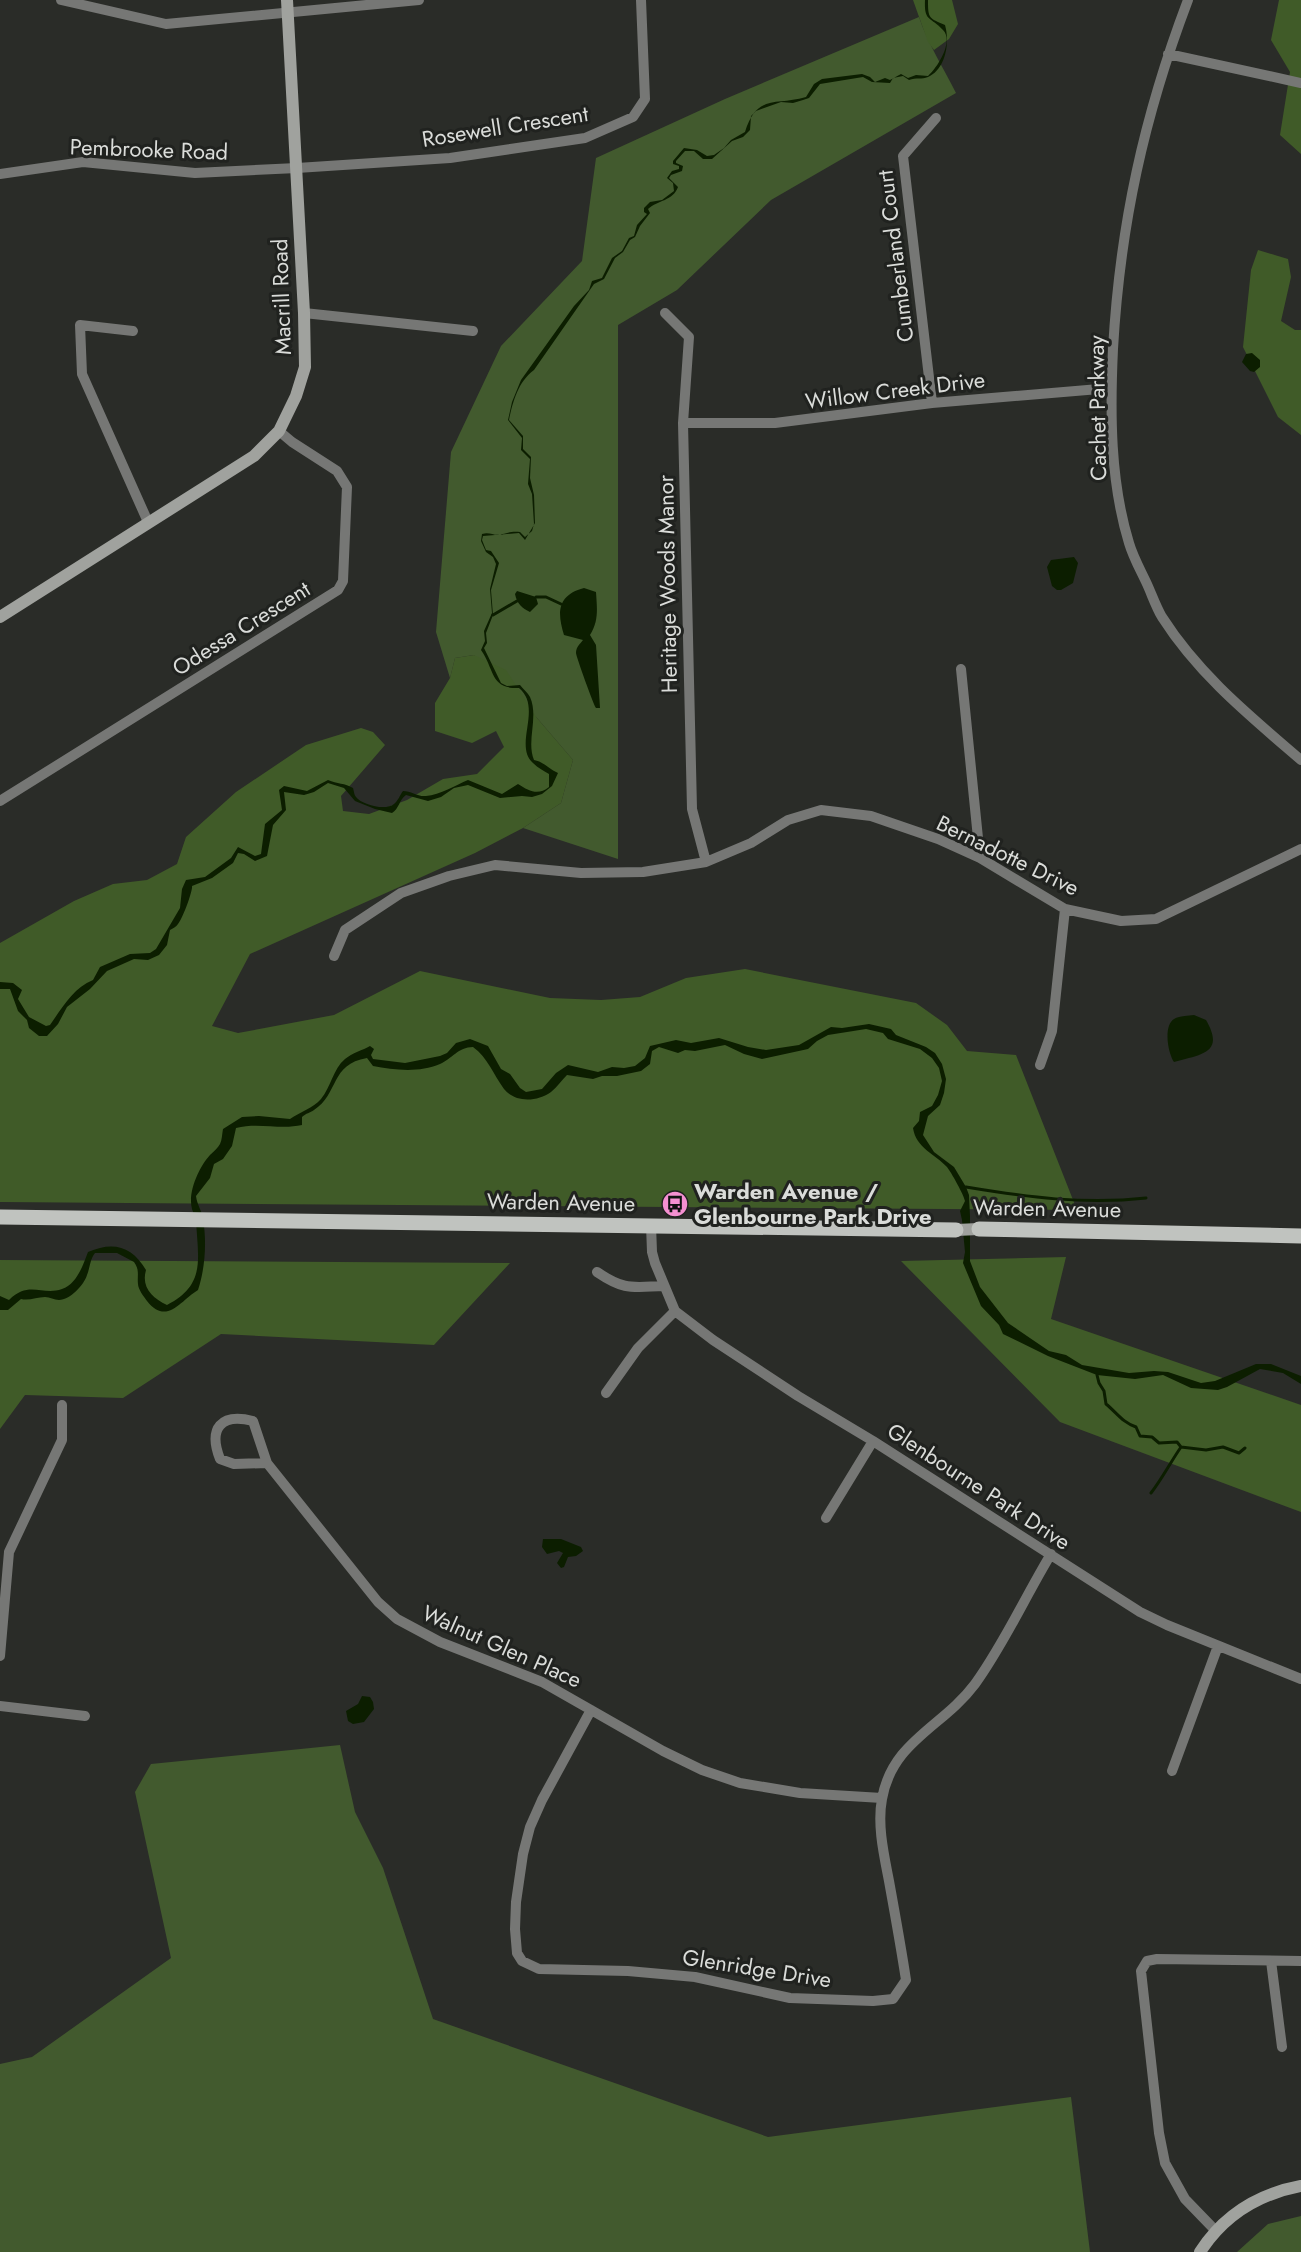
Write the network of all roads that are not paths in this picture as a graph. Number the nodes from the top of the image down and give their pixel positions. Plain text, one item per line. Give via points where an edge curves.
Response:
1 (61, 0) edge
2 (419, 0) edge
3 (641, 0) edge
4 (1188, 0) edge
5 (287, 6) edge
6 (1168, 54) junction
7 (1301, 83) edge
8 (936, 118) dead end
9 (297, 168) junction
10 (0, 174) edge
11 (304, 312) junction
12 (665, 313) dead end
13 (133, 331) dead end
14 (473, 331) dead end
15 (1111, 388) junction
16 (932, 403) junction
17 (683, 423) junction
18 (279, 431) junction
19 (148, 522) junction
20 (0, 617) edge
21 (961, 669) dead end
22 (1301, 760) edge
23 (0, 801) edge
24 (1301, 849) edge
25 (980, 858) junction
26 (706, 862) junction
27 (1065, 909) junction
28 (333, 956) dead end
29 (1040, 1065) dead end
30 (0, 1217) edge
31 (651, 1225) junction
32 (979, 1229) joint
33 (956, 1230) joint
34 (1301, 1236) edge
35 (597, 1272) dead end
36 (664, 1286) junction
37 (675, 1311) junction
38 (606, 1393) dead end
39 (62, 1405) dead end
40 (873, 1441) junction
41 (267, 1463) junction
42 (826, 1518) dead end
43 (4, 1550) edge
44 (1051, 1554) junction
45 (1218, 1646) junction
46 (0, 1656) edge
47 (1301, 1679) edge
48 (0, 1706) edge
49 (591, 1710) junction
50 (85, 1716) dead end
51 (1172, 1771) dead end
52 (882, 1798) junction
53 (1271, 1961) junction
54 (1301, 1961) edge
55 (1282, 2047) dead end
56 (1301, 2186) edge
57 (1215, 2230) junction
58 (1200, 2252) edge

1 - 5 street via 166,24
2 - 5 street
3 - 9 street, Rosewell Crescent via 645,99 633,117 585,138 450,158
4 - 6 street, Cachet Parkway
5 - 9 street, Macrill Road
6 - 7 street
6 - 15 street, Cachet Parkway via 1146,127 1127,218 1117,288
8 - 16 street, Cumberland Court via 903,156
9 - 10 street, Pembrooke Road via 195,173 83,162
9 - 11 street, Macrill Road
11 - 14 street
11 - 18 street, Macrill Road via 305,367
12 - 17 street, Heritage Woods Manor via 689,337
13 - 19 street via 80,325 82,374
15 - 16 street, Willow Creek Drive
15 - 22 street, Cachet Parkway via 1120,505 1129,544 1161,616 1199,668
16 - 17 street, Willow Creek Drive via 775,423
17 - 26 street, Heritage Woods Manor via 692,809
18 - 19 street, Macrill Road via 254,456
18 - 23 street, Odessa Crescent via 337,471 347,487 343,581 338,590
19 - 20 street, Macrill Road
21 - 25 street
24 - 27 street, Bernadotte Drive via 1156,919 1121,921
25 - 26 street, Bernadotte Drive via 871,816 821,810 788,820 751,843
25 - 27 street, Bernadotte Drive
26 - 28 street, Bernadotte Drive via 643,872 591,873 495,865 449,876 401,893 345,930
27 - 29 street via 1052,1031
30 - 31 main road, Warden Avenue
31 - 33 main road, Warden Avenue
31 - 36 street, Glenbourne Park Drive via 652,1252
32 - 33 street, Warden Avenue
32 - 34 main road, Warden Avenue
35 - 36 street via 623,1286
36 - 37 street, Glenbourne Park Drive
37 - 38 street via 639,1348
37 - 40 street, Glenbourne Park Drive via 798,1396
39 - 43 street via 62,1440
40 - 42 street
40 - 44 street, Glenbourne Park Drive
41 - 41 street, Walnut Glen Place via 234,1464 219,1459 214,1434 223,1422 239,1418 253,1421
41 - 49 street, Walnut Glen Place via 378,1602 397,1619 440,1642 543,1682
43 - 46 street
44 - 45 street, Glenbourne Park Drive via 1140,1612
44 - 52 street, Glenridge Drive via 981,1676 960,1703 906,1749 888,1775
45 - 47 street, Glenbourne Park Drive
45 - 51 street
48 - 50 street
49 - 52 street, Walnut Glen Place via 692,1765 740,1783 800,1793
49 - 52 street, Glenridge Drive via 530,1827 523,1854 516,1902 517,1953 522,1961 539,1969 695,1977 790,1998 892,1999 906,1980 884,1849
53 - 54 street
53 - 55 street
53 - 57 street via 1157,1959 1147,1962 1141,1971 1159,2133 1166,2163 1185,2199
56 - 57 street via 1248,2204
57 - 58 street

